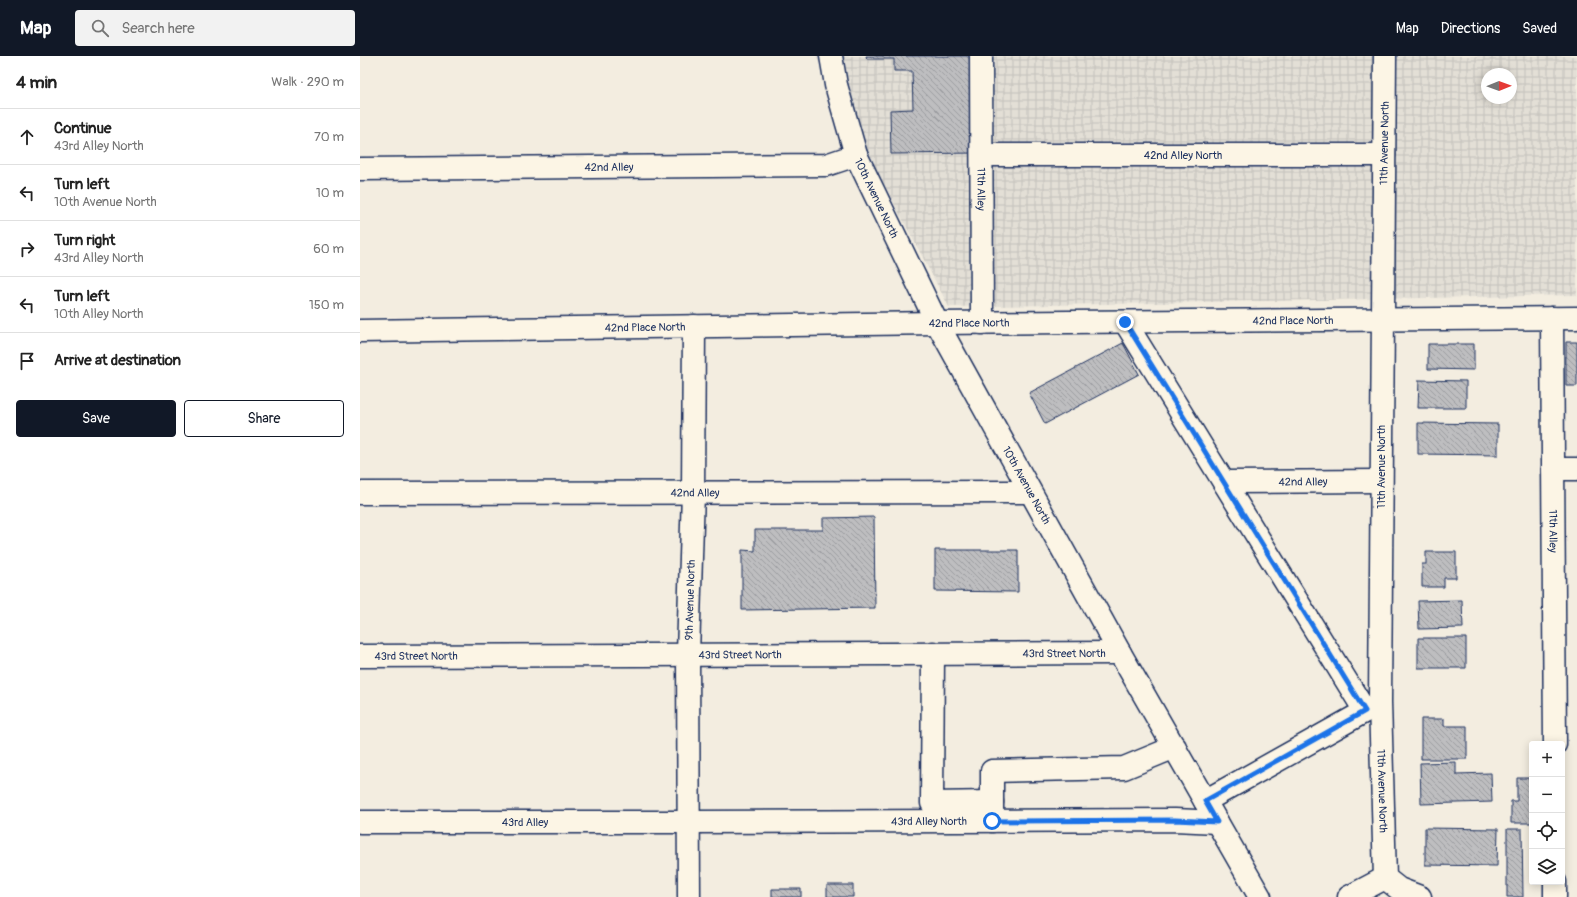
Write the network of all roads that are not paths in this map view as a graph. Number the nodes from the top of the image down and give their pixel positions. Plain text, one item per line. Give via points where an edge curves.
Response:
1 (831, 56) edge
2 (981, 56) edge
3 (1385, 56) edge
4 (856, 155) junction
5 (1384, 155) junction
6 (982, 156) junction
7 (360, 169) edge
8 (1552, 318) junction
9 (1577, 318) edge
10 (1382, 320) junction
11 (1125, 322) junction
12 (937, 323) junction
13 (982, 323) junction
14 (694, 326) junction
15 (360, 331) edge
16 (1553, 469) junction
17 (1577, 469) edge
18 (1381, 481) junction
19 (1224, 482) junction
20 (692, 492) junction
21 (1030, 492) junction
22 (360, 493) edge
23 (933, 653) junction
24 (1120, 653) junction
25 (688, 654) junction
26 (360, 656) edge
27 (1373, 707) junction
28 (1554, 741) edge
29 (1175, 747) junction
30 (1205, 801) junction
31 (992, 811) junction
32 (360, 822) edge
33 (690, 822) junction
34 (1217, 822) junction
35 (1385, 878) junction
36 (1555, 885) edge
37 (689, 897) edge
38 (1260, 897) edge
39 (1349, 897) edge
40 (1420, 897) edge
41 (1555, 897) edge

1 - 4 street, 10th Avenue North via 836,85
2 - 6 street, 11th Alley
3 - 5 street, 11th Avenue North
4 - 7 street, 42nd Alley via 826,165
4 - 12 street, 10th Avenue North
5 - 6 street, 42nd Alley North
5 - 10 street, 11th Avenue North
6 - 13 street, 11th Alley
8 - 9 street, 42nd Place North
8 - 10 street, 42nd Place North
8 - 16 street, 11th Alley
10 - 11 street, 42nd Place North
10 - 18 street, 11th Avenue North
11 - 13 street, 42nd Place North
11 - 19 street
12 - 13 street, 42nd Place North
12 - 14 street, 42nd Place North
12 - 21 street, 10th Avenue North
14 - 15 street, 42nd Place North
14 - 20 street, 9th Avenue North
16 - 17 street
16 - 28 street, 11th Alley
18 - 19 street, 42nd Alley
18 - 27 street, 11th Avenue North
19 - 27 street
20 - 21 street, 42nd Alley
20 - 22 street, 42nd Alley
20 - 25 street, 9th Avenue North
21 - 24 street, 10th Avenue North
23 - 24 street, 43rd Street North
23 - 25 street, 43rd Street North
23 - 31 street via 932,803
24 - 29 street, 10th Avenue North
25 - 26 street, 43rd Street North
25 - 33 street, 9th Avenue North
27 - 30 street
27 - 35 street, 11th Avenue North
29 - 30 street, 10th Avenue North
29 - 31 street via 1124,768 992,771
30 - 34 street, 10th Avenue North
31 - 33 street, 43rd Alley North
31 - 34 street, 43rd Alley North
32 - 33 street, 43rd Alley
33 - 37 street, 9th Avenue North
34 - 38 street, 10th Avenue North
35 - 39 street
35 - 40 street via 1399,889
36 - 41 street

